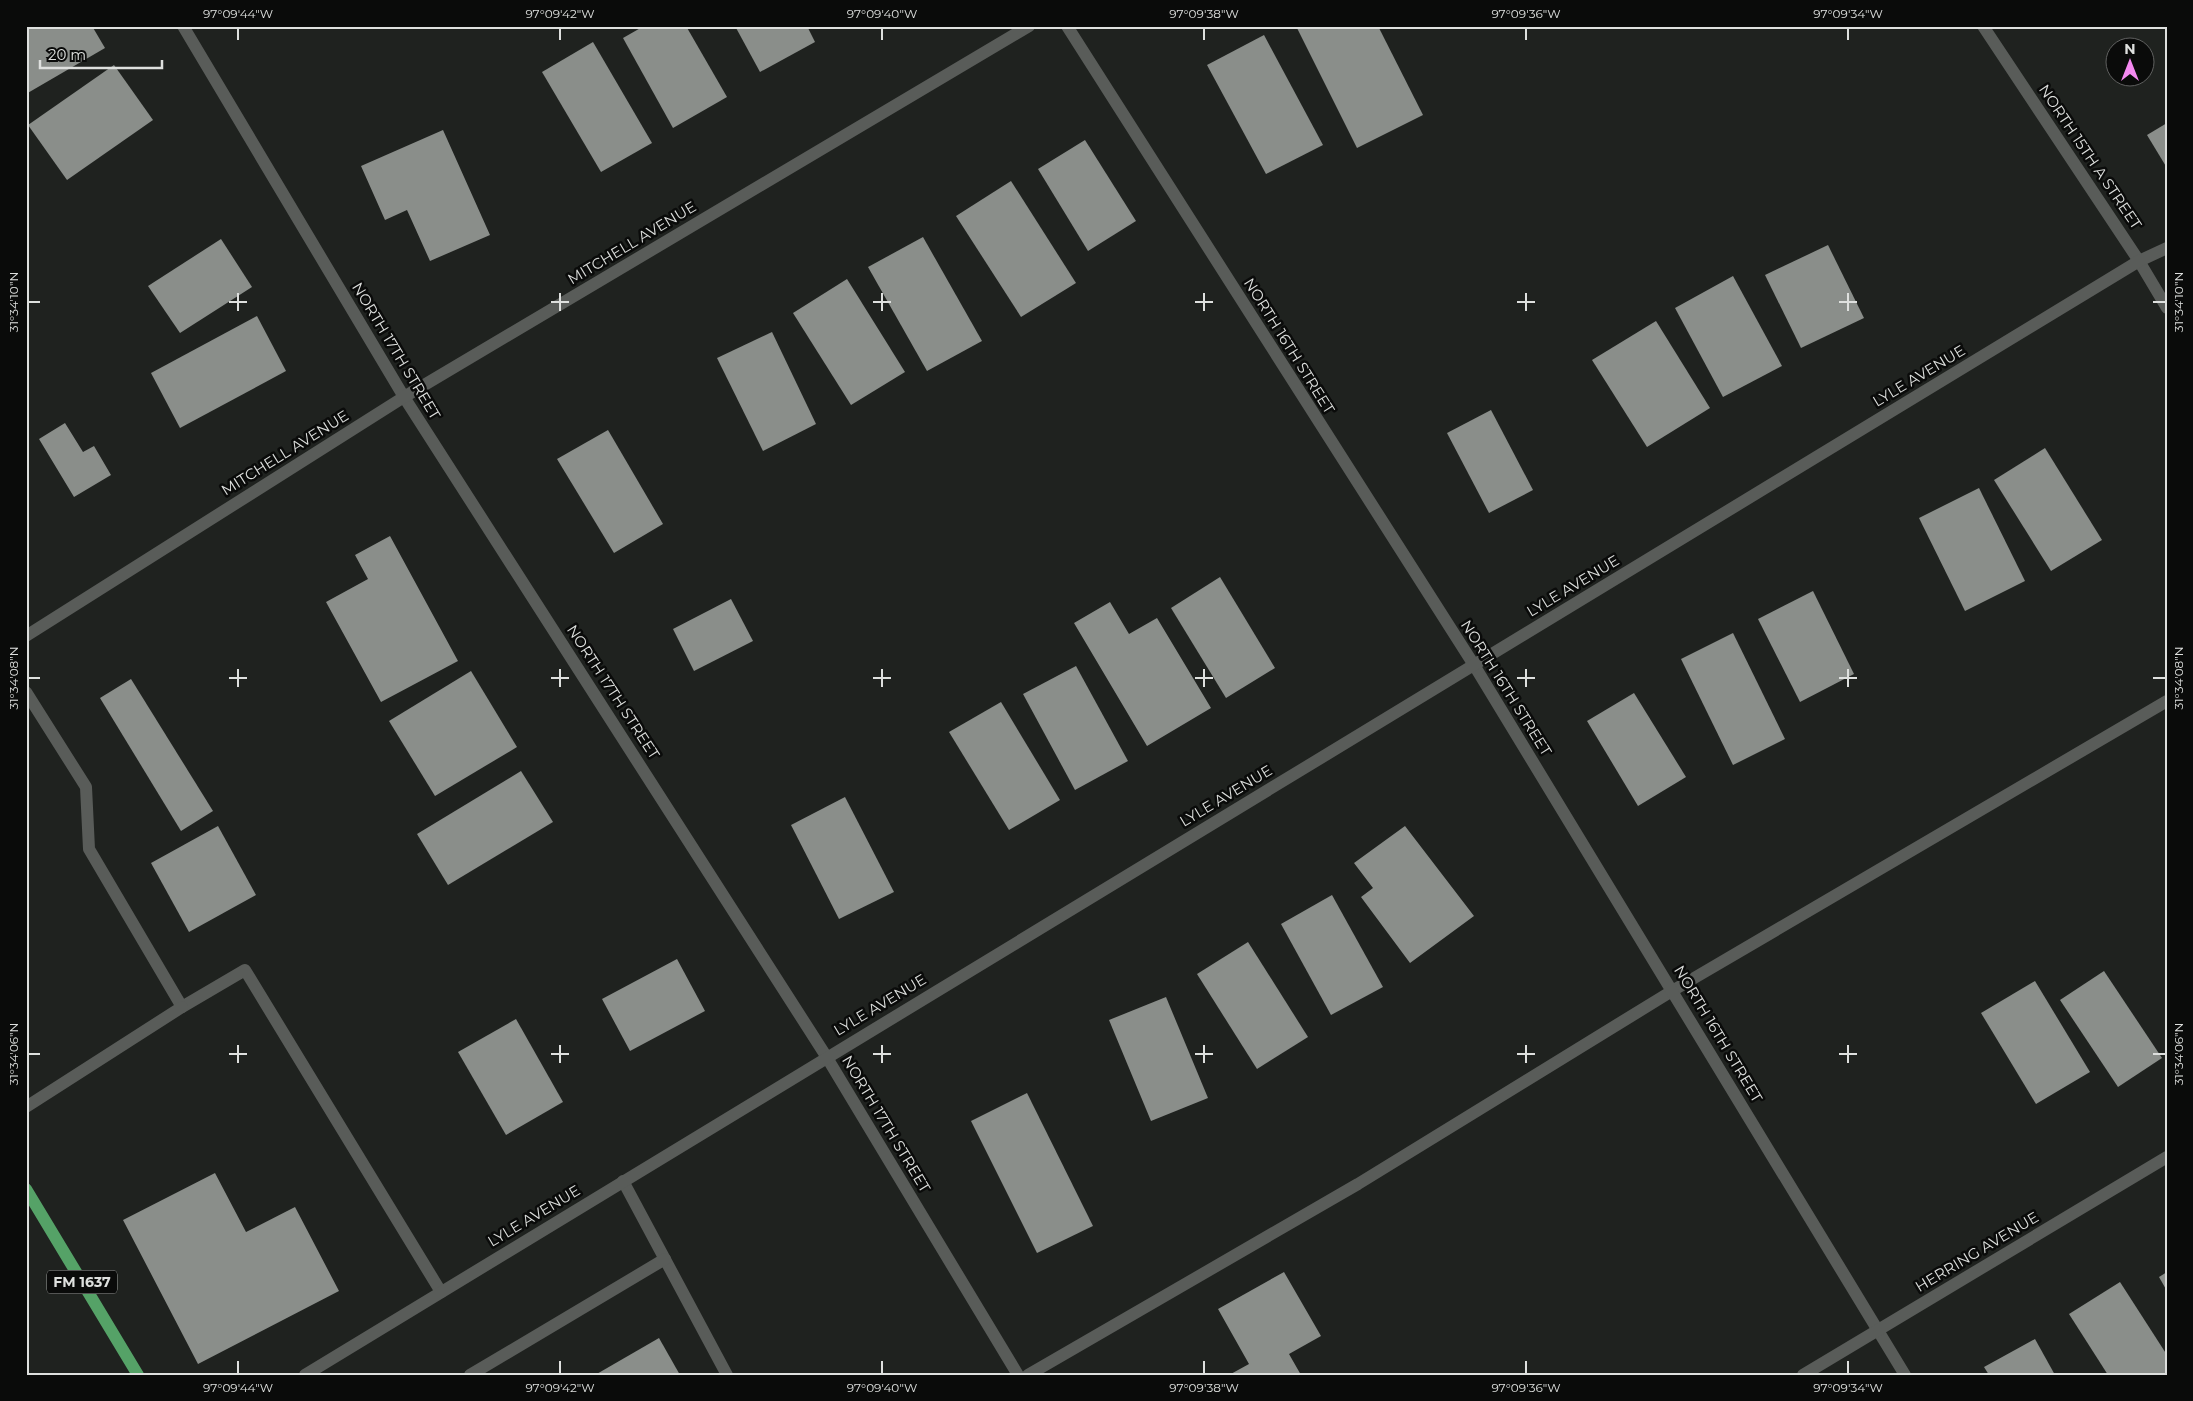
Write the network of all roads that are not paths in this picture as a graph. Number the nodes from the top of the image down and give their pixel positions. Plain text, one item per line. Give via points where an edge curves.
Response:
1 (182, 26) edge
2 (1029, 26) edge
3 (1067, 26) edge
4 (1983, 26) edge
5 (2167, 248) edge
6 (2139, 261) junction
7 (2167, 308) edge
8 (404, 397) junction
9 (26, 636) edge
10 (1474, 665) junction
11 (26, 692) edge
12 (2167, 701) edge
13 (1672, 991) junction
14 (182, 1007) junction
15 (826, 1056) junction
16 (26, 1107) edge
17 (2167, 1157) edge
18 (623, 1181) junction
19 (26, 1189) edge
20 (665, 1259) junction
21 (441, 1292) junction
22 (1879, 1330) junction
23 (138, 1375) edge
24 (305, 1375) edge
25 (470, 1375) edge
26 (727, 1375) edge
27 (1018, 1375) edge
28 (1028, 1375) edge
29 (1803, 1375) edge
30 (1905, 1375) edge

1 - 8 street, NORTH 17TH STREET
2 - 8 street, MITCHELL AVENUE
3 - 10 street, NORTH 16TH STREET
4 - 6 street, NORTH 15TH A STREET
5 - 6 street, LYLE AVENUE
6 - 7 street, NORTH 15TH A STREET
6 - 10 street, LYLE AVENUE
8 - 9 street, MITCHELL AVENUE
8 - 15 street, NORTH 17TH STREET
10 - 13 street, NORTH 16TH STREET
10 - 15 street, LYLE AVENUE
11 - 14 street via 86,787 89,849
12 - 13 street
13 - 22 street, NORTH 16TH STREET
13 - 28 street via 1358,1184
14 - 16 street
14 - 21 street via 245,970
15 - 18 street, LYLE AVENUE
15 - 27 street, NORTH 17TH STREET
17 - 22 street, HERRING AVENUE
18 - 20 street
18 - 21 street, LYLE AVENUE
19 - 23 main road, FM 1637
20 - 25 street
20 - 26 street
21 - 24 street, LYLE AVENUE
22 - 29 street, HERRING AVENUE
22 - 30 street, NORTH 16TH STREET

